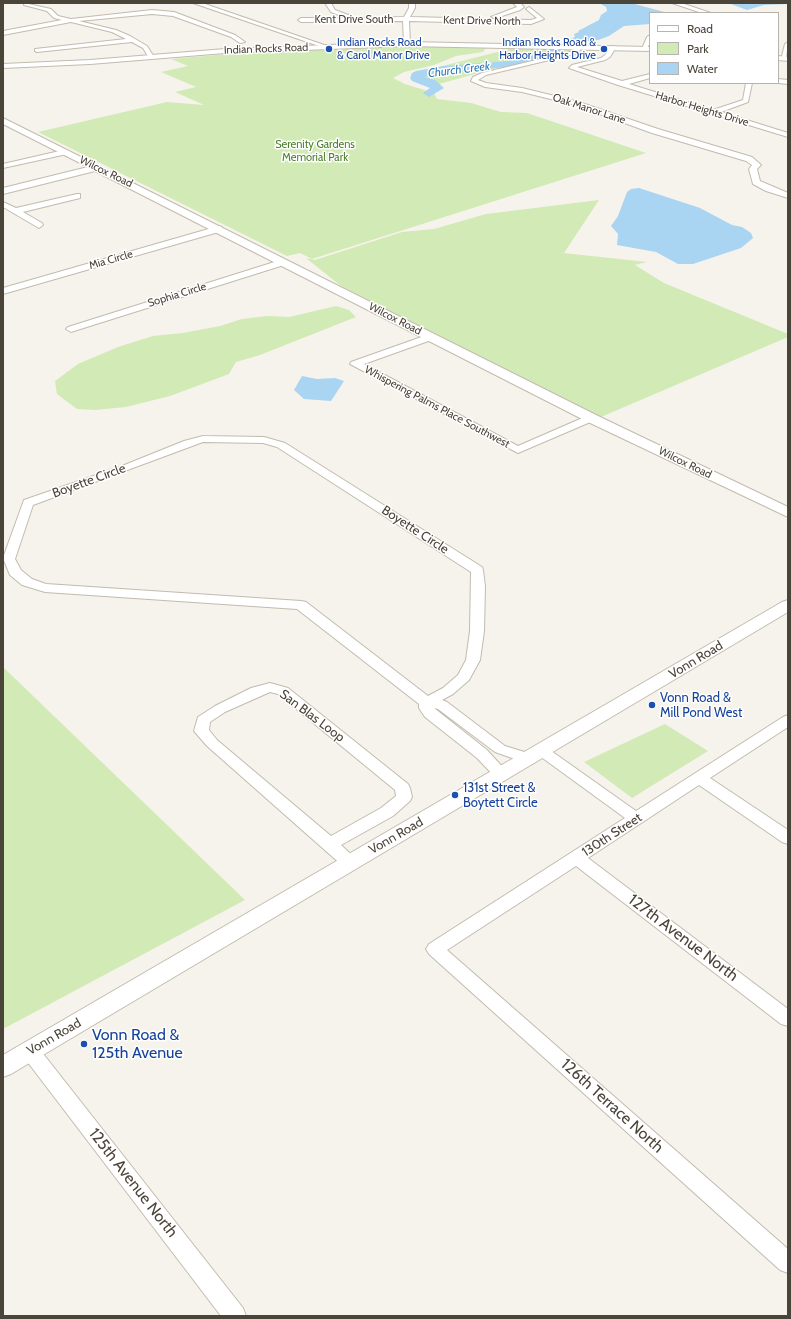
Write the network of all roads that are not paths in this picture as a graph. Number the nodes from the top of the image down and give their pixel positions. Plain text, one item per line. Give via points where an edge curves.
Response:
1 (196, 3) edge
2 (328, 3) edge
3 (412, 3) edge
4 (516, 3) edge
5 (675, 3) edge
6 (26, 4) edge
7 (529, 9) dead end
8 (705, 12) edge
9 (406, 19) junction
10 (301, 20) dead end
11 (357, 20) junction
12 (69, 21) junction
13 (491, 21) junction
14 (3, 33) edge
15 (134, 40) junction
16 (242, 42) dead end
17 (406, 44) junction
18 (788, 44) edge
19 (327, 46) junction
20 (578, 46) junction
21 (613, 47) junction
22 (647, 49) edge
23 (37, 50) dead end
24 (151, 57) junction
25 (783, 59) edge
26 (3, 66) edge
27 (649, 76) edge
28 (619, 84) junction
29 (749, 84) edge
30 (713, 112) junction
31 (3, 121) edge
32 (788, 134) edge
33 (64, 152) junction
34 (3, 166) edge
35 (97, 168) junction
36 (3, 191) edge
37 (77, 196) dead end
38 (788, 196) edge
39 (3, 204) edge
40 (16, 211) junction
41 (40, 225) dead end
42 (219, 229) junction
43 (284, 262) junction
44 (3, 291) edge
45 (71, 329) dead end
46 (430, 337) junction
47 (591, 418) junction
48 (788, 513) edge
49 (788, 606) edge
50 (427, 703) junction
51 (788, 720) edge
52 (535, 755) junction
53 (502, 775) junction
54 (699, 778) junction
55 (637, 819) junction
56 (788, 838) edge
57 (330, 844) junction
58 (577, 858) junction
59 (350, 863) junction
60 (435, 949) joint
61 (788, 1019) edge
62 (30, 1051) junction
63 (3, 1067) edge
64 (788, 1263) edge
65 (236, 1316) edge

1 - 19 street
2 - 11 street via 333,11
3 - 9 street
4 - 13 street via 521,7 494,17
5 - 8 street
6 - 12 street via 49,10 56,17
7 - 13 street, Kent Drive North via 541,19 531,22
9 - 11 street, Kent Drive South
9 - 13 street, Kent Drive North
9 - 17 street
10 - 11 street, Kent Drive South
12 - 14 street
12 - 15 street via 114,31
12 - 16 street via 147,12 174,14 233,36
15 - 23 street
15 - 24 street via 145,47
17 - 19 street, Indian Rocks Road
17 - 20 street, Indian Rocks Road
18 - 25 street
19 - 24 street, Indian Rocks Road
20 - 21 street, Indian Rocks Road
20 - 38 street, Oak Manor Lane via 577,52 484,74 474,81 492,87 522,90 571,101 655,131 749,159 757,165 753,169 756,182
21 - 22 street, Indian Rocks Road
21 - 28 street, Harbor Heights Drive via 603,59 572,67
24 - 26 street, Indian Rocks Road
27 - 28 street
28 - 30 street, Harbor Heights Drive
29 - 30 street via 746,101
30 - 32 street, Harbor Heights Drive
31 - 33 street, Wilcox Road
33 - 34 street
33 - 35 street, Wilcox Road
35 - 36 street
35 - 42 street, Wilcox Road
37 - 40 street
39 - 40 street
40 - 41 street
42 - 43 street, Wilcox Road
42 - 44 street, Mia Circle
43 - 45 street, Sophia Circle
43 - 46 street, Wilcox Road
46 - 47 street, Wilcox Road
46 - 47 street, Whispering Palms Place Southwest via 355,364 518,450
47 - 48 street, Wilcox Road
49 - 52 street, Vonn Road
50 - 50 street, Boyette Circle via 301,604 45,588 27,582 15,572 9,559 24,511 28,503 126,468 188,442 203,439 241,439 282,444 477,570 477,631 473,660 464,676 448,691
50 - 52 street, Boyette Circle via 442,705 500,749
50 - 53 street, Boyette Circle via 426,708 430,714 482,754
51 - 54 street, 130th Street
52 - 53 street, Vonn Road
52 - 55 street, Boyette Circle
53 - 59 street, Vonn Road
54 - 55 street, 130th Street
54 - 56 street
55 - 58 street, 130th Street
57 - 57 street, San Blas Loop via 212,743 201,731 202,720 256,691 270,687 283,691 402,788 404,797 387,812
57 - 59 street, San Blas Loop
58 - 60 street, 130th Street
58 - 61 street, 127th Avenue North
59 - 62 street, Vonn Road
60 - 64 street, 126th Terrace North
62 - 63 street, Vonn Road
62 - 65 street, 125th Avenue North

